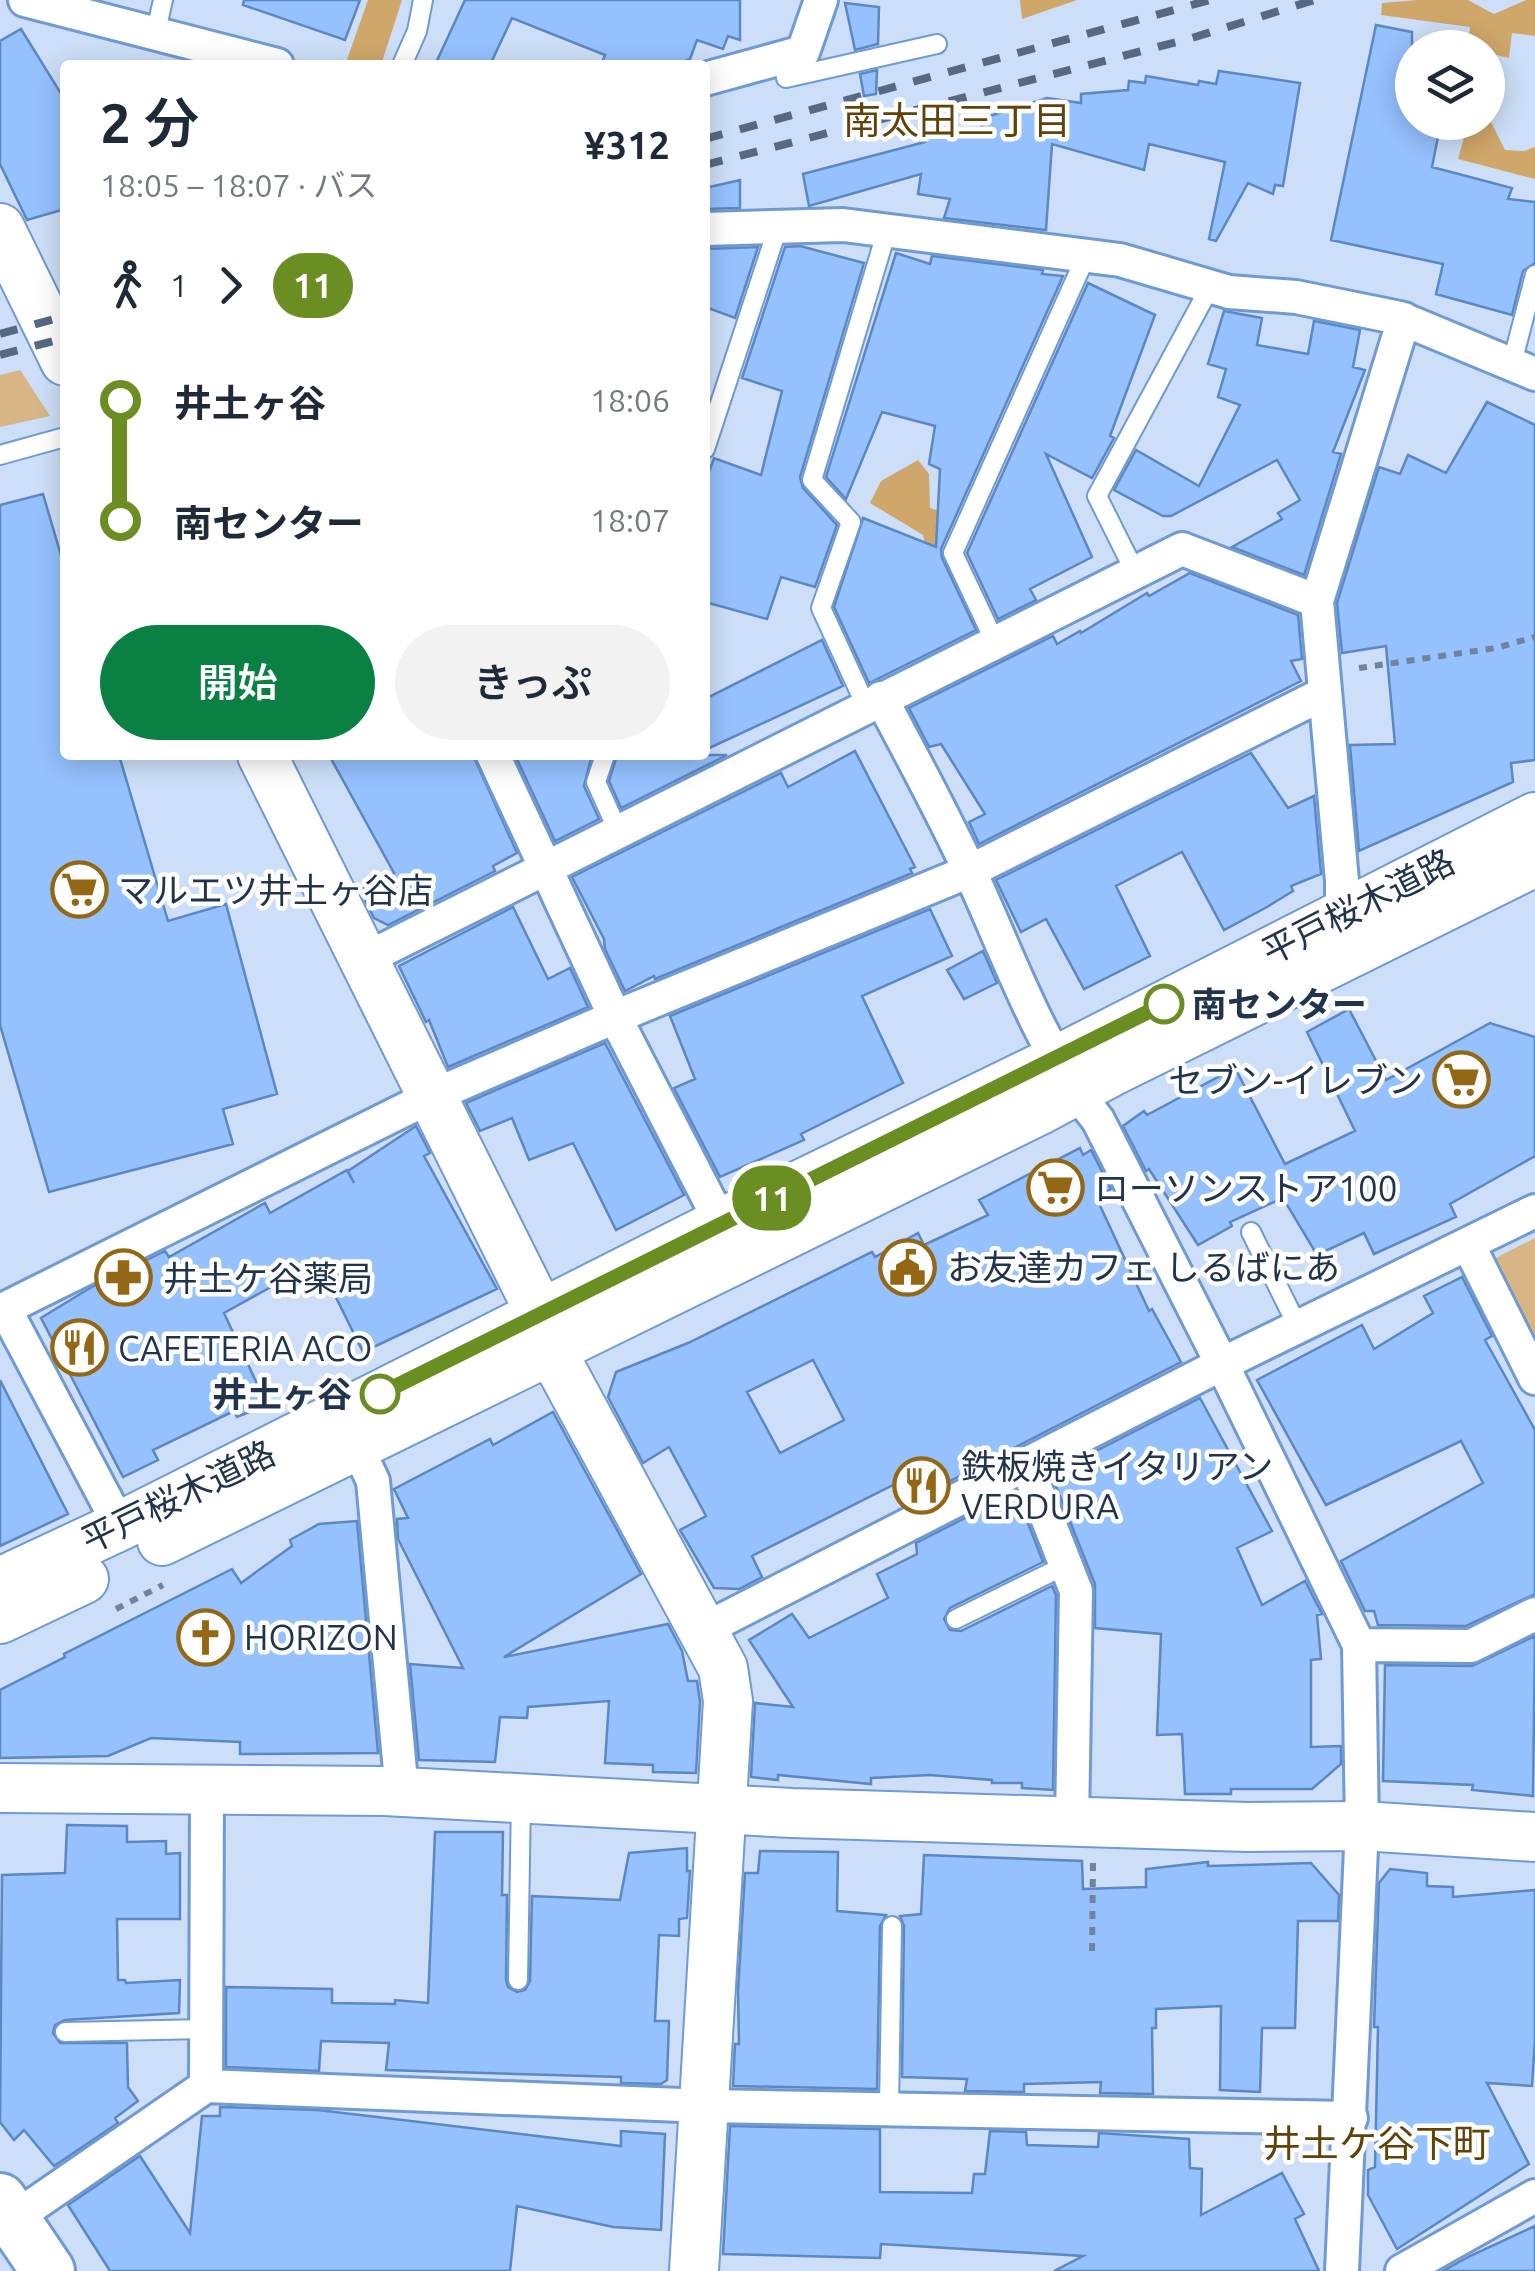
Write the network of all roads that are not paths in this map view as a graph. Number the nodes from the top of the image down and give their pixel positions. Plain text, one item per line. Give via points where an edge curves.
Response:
1 (25, 0) edge
2 (423, 0) edge
3 (821, 0) edge
4 (160, 16) edge
5 (938, 44) dead end
6 (783, 58) junction
7 (265, 60) edge
8 (404, 60) edge
9 (710, 78) edge
10 (778, 227) junction
11 (0, 228) edge
12 (710, 229) edge
13 (887, 230) junction
14 (1086, 256) junction
15 (1535, 274) edge
16 (1210, 287) junction
17 (1404, 319) junction
18 (60, 351) edge
19 (1523, 369) edge
20 (710, 435) edge
21 (60, 437) edge
22 (0, 455) edge
23 (1134, 572) junction
24 (1316, 600) junction
25 (995, 642) junction
26 (1324, 683) junction
27 (874, 702) junction
28 (265, 760) edge
29 (495, 760) edge
30 (603, 760) edge
31 (1535, 818) edge
32 (618, 832) junction
33 (1535, 862) edge
34 (545, 868) junction
35 (970, 871) junction
36 (1342, 913) junction
37 (365, 959) junction
38 (615, 1016) junction
39 (1066, 1075) junction
40 (430, 1097) junction
41 (1535, 1210) edge
42 (721, 1223) junction
43 (1251, 1232) dead end
44 (1468, 1244) junction
45 (3, 1310) edge
46 (1298, 1326) junction
47 (546, 1332) junction
48 (1222, 1364) junction
49 (1535, 1378) edge
50 (357, 1447) junction
51 (1026, 1464) junction
52 (120, 1526) junction
53 (1066, 1565) junction
54 (0, 1582) edge
55 (1535, 1614) edge
56 (956, 1618) dead end
57 (0, 1619) edge
58 (703, 1630) junction
59 (1359, 1645) junction
60 (0, 1788) edge
61 (208, 1788) junction
62 (402, 1792) junction
63 (521, 1798) junction
64 (722, 1809) junction
65 (1362, 1826) junction
66 (1535, 1837) edge
67 (1082, 1838) junction
68 (892, 1926) dead end
69 (518, 1980) dead end
70 (206, 2029) junction
71 (65, 2032) dead end
72 (206, 2086) junction
73 (706, 2106) junction
74 (888, 2109) junction
75 (1351, 2118) junction
76 (1535, 2196) edge
77 (6, 2209) edge
78 (48, 2271) edge
79 (694, 2271) edge
80 (1342, 2271) edge
81 (1402, 2271) edge

1 - 4 street
2 - 8 lane
3 - 6 street via 803,52
4 - 7 street
5 - 6 lane via 786,78
6 - 9 street
10 - 12 street
10 - 13 street
10 - 20 lane
11 - 18 main road
13 - 14 street
13 - 27 lane via 812,480 851,522 821,608
14 - 16 street
14 - 25 lane via 953,554
15 - 19 lane
16 - 17 street via 1296,296
16 - 23 lane via 1096,496
17 - 19 street
17 - 24 street
21 - 22 lane
23 - 24 street via 1182,549
23 - 25 street
24 - 26 street
25 - 27 street
26 - 35 street
26 - 36 street
27 - 32 street
27 - 35 street
28 - 37 main road
29 - 34 street
30 - 32 lane via 596,782
31 - 36 main road, 平戸桜木道路
32 - 34 street
33 - 39 main road, 平戸桜木道路
34 - 37 street
34 - 38 street
35 - 38 street
35 - 39 street
36 - 39 main road, 平戸桜木道路
37 - 40 main road
38 - 40 street
38 - 42 street
39 - 42 main road, 平戸桜木道路
39 - 47 main road, 平戸桜木道路
39 - 48 street via 1098,1120
40 - 45 street
40 - 47 main road
41 - 44 street
42 - 47 main road, 平戸桜木道路
43 - 46 lane
44 - 46 street
44 - 49 street
45 - 52 street
46 - 48 street
47 - 50 main road, 平戸桜木道路
47 - 52 main road, 平戸桜木道路
47 - 58 main road
48 - 51 street
48 - 59 street
50 - 57 main road, 平戸桜木道路
50 - 62 street via 372,1481
51 - 53 street
51 - 58 street
52 - 54 main road, 平戸桜木道路
53 - 56 lane
53 - 67 street via 1076,1591
55 - 59 street via 1471,1646
58 - 64 main road via 724,1668 728,1701
59 - 65 street
60 - 61 main road
61 - 62 main road
61 - 70 street
62 - 63 main road
63 - 64 main road
63 - 69 lane
64 - 67 main road
64 - 73 main road
65 - 66 main road
65 - 67 main road
65 - 75 street
68 - 74 lane
70 - 71 lane
70 - 72 street
72 - 73 street
72 - 77 street
73 - 74 street
73 - 79 main road
74 - 75 street
75 - 80 street
76 - 81 street
77 - 78 main road

